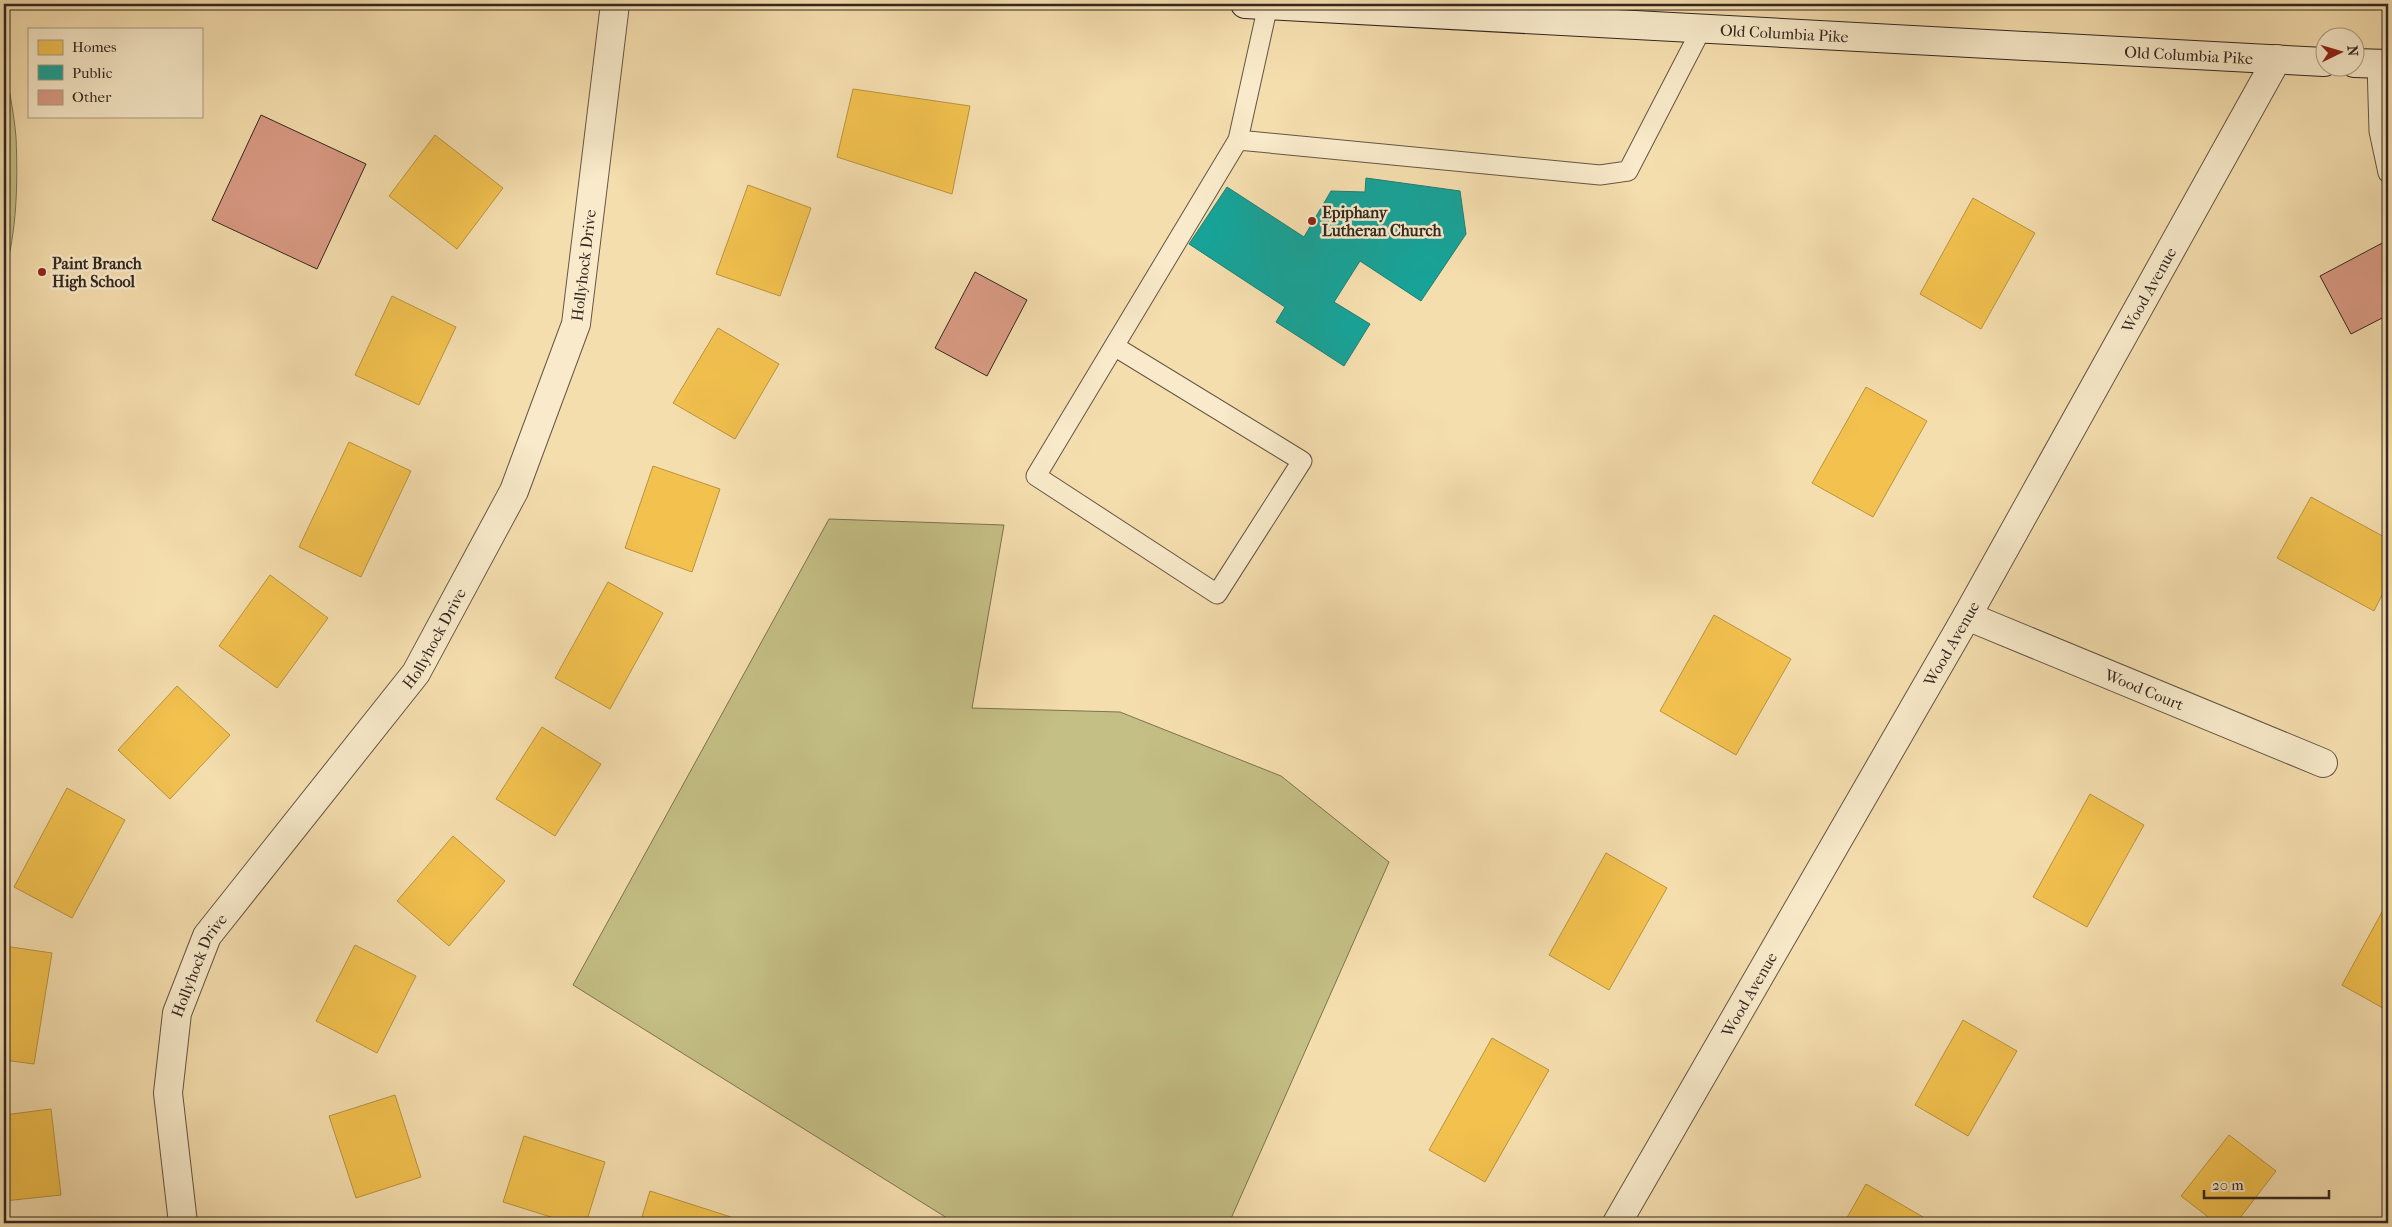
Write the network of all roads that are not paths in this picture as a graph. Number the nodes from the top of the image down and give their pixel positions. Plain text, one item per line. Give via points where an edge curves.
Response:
1 (615, 4) edge
2 (1257, 4) edge
3 (1702, 28) junction
4 (2277, 60) junction
5 (2314, 62) edge
6 (2373, 64) edge
7 (1238, 140) junction
8 (2388, 172) edge
9 (1114, 346) junction
10 (1967, 616) junction
11 (2323, 763) dead end
12 (182, 1223) edge
13 (1617, 1223) edge

1 - 12 street, Hollyhock Drive via 576,324 514,491 416,673 208,936 177,1014 168,1093
2 - 3 street, Old Columbia Pike
2 - 7 lane
3 - 4 street, Old Columbia Pike
3 - 7 lane via 1628,170 1600,175
4 - 5 street, Old Columbia Pike
4 - 10 street, Wood Avenue
6 - 8 lane via 2379,131
7 - 9 lane
9 - 9 lane via 1036,476 1217,594 1302,461
10 - 11 street, Wood Court
10 - 13 street, Wood Avenue

